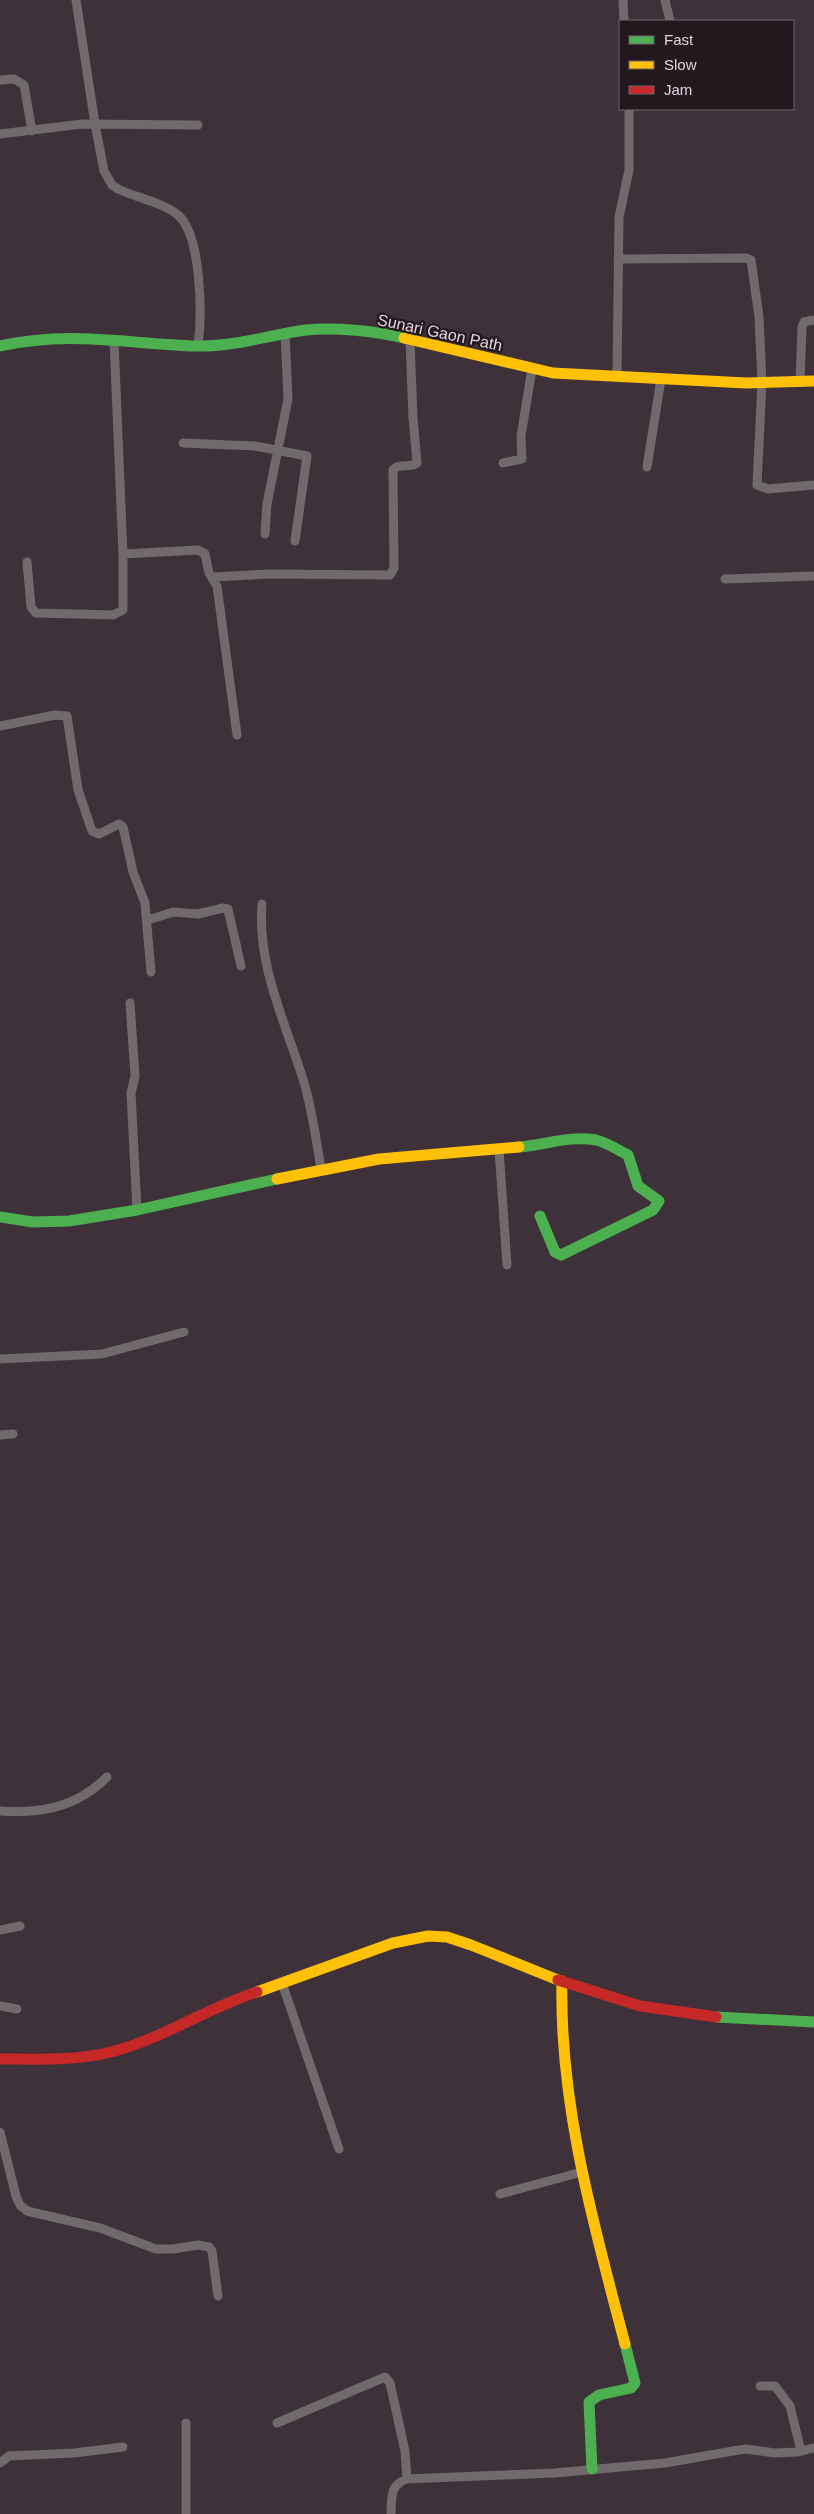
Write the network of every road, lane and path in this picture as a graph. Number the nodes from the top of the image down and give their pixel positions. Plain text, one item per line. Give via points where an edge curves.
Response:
1 (76, 0) edge
2 (623, 0) edge
3 (665, 0) edge
4 (624, 20) edge
5 (670, 20) edge
6 (0, 80) edge
7 (629, 110) edge
8 (95, 124) junction
9 (198, 125) dead end
10 (32, 131) junction
11 (0, 134) edge
12 (618, 259) junction
13 (814, 320) edge
14 (285, 333) junction
15 (410, 341) junction
16 (114, 342) junction
17 (0, 346) edge
18 (198, 346) junction
19 (532, 369) junction
20 (617, 377) junction
21 (662, 379) junction
22 (814, 381) edge
23 (800, 382) junction
24 (762, 383) junction
25 (183, 442) dead end
26 (278, 450) junction
27 (503, 463) dead end
28 (647, 467) dead end
29 (814, 485) edge
30 (265, 534) dead end
31 (295, 541) dead end
32 (123, 554) junction
33 (27, 562) dead end
34 (814, 576) edge
35 (213, 577) junction
36 (725, 579) dead end
37 (0, 726) edge
38 (237, 735) dead end
39 (262, 904) dead end
40 (148, 920) junction
41 (241, 966) dead end
42 (152, 972) dead end
43 (130, 1003) dead end
44 (499, 1150) junction
45 (321, 1169) junction
46 (137, 1210) junction
47 (540, 1216) dead end
48 (0, 1217) edge
49 (507, 1265) dead end
50 (184, 1332) dead end
51 (0, 1359) edge
52 (12, 1434) dead end
53 (0, 1435) edge
54 (107, 1777) dead end
55 (0, 1812) edge
56 (20, 1926) dead end
57 (0, 1930) edge
58 (562, 1982) junction
59 (282, 1983) junction
60 (0, 2006) edge
61 (17, 2009) dead end
62 (814, 2022) edge
63 (0, 2058) edge
64 (0, 2132) edge
65 (339, 2149) dead end
66 (582, 2172) junction
67 (500, 2194) dead end
68 (218, 2296) dead end
69 (760, 2386) dead end
70 (277, 2422) dead end
71 (186, 2423) dead end
72 (123, 2447) dead end
73 (814, 2448) edge
74 (801, 2451) junction
75 (0, 2463) edge
76 (592, 2469) junction
77 (406, 2479) junction
78 (186, 2514) edge
79 (392, 2514) edge

1 - 8 street
2 - 4 street
3 - 5 street
6 - 10 street via 14,79 24,85
7 - 12 street via 629,170 619,217
8 - 9 street
8 - 10 street
8 - 18 street via 104,171 112,185 171,211 186,225 192,240 200,288
10 - 11 street
12 - 20 street
12 - 24 street via 751,260 759,317
13 - 23 street via 804,322 802,327
14 - 15 street, Sunari Gaon Path via 350,331 391,335
14 - 18 street, Sunari Gaon Path
14 - 26 street via 288,399
15 - 19 street, Sunari Gaon Path
15 - 35 street via 417,459 415,465 398,466 393,470 394,568 390,575
16 - 17 street, Sunari Gaon Path via 69,337
16 - 18 street, Sunari Gaon Path
16 - 32 street
19 - 20 street, Sunari Gaon Path
19 - 27 street via 521,436 522,459
20 - 21 street, Sunari Gaon Path
21 - 24 street, Sunari Gaon Path
21 - 28 street
22 - 23 street, Sunari Gaon Path
23 - 24 street, Sunari Gaon Path
24 - 29 street via 757,485 768,489
25 - 26 street via 239,444
26 - 30 street via 267,504
26 - 31 street via 308,458
32 - 33 street via 124,606 113,615 36,613 31,607
32 - 35 street via 202,551
34 - 36 street
35 - 38 street via 218,586
37 - 40 street via 55,715 67,716 78,790 89,824 96,835 122,825
39 - 45 street via 260,924 264,953 274,994 304,1080
40 - 41 street via 173,912 198,914 228,909
40 - 42 street
43 - 46 street via 135,1076 131,1093
44 - 45 street via 379,1159
44 - 47 street via 584,1139 605,1142 628,1155 638,1186 659,1201 653,1210 561,1255 555,1252
44 - 49 street
45 - 46 street
46 - 48 street via 51,1222
50 - 51 street via 102,1354
52 - 53 street
54 - 55 street via 83,1798 65,1805 36,1812
56 - 57 street
58 - 59 street via 471,1945 447,1937 428,1936 393,1943
58 - 62 street via 640,2006 668,2011
58 - 66 street via 561,2022 566,2074
59 - 63 street via 112,2052 77,2058
59 - 65 street
60 - 61 street
64 - 68 street via 16,2196 27,2211 100,2228 156,2248 209,2247
66 - 67 street
66 - 76 street via 635,2383 631,2388 599,2395 589,2402
69 - 74 street via 775,2386 788,2402
70 - 77 street via 385,2377 390,2383 405,2451
71 - 78 street
72 - 75 street via 9,2456
73 - 74 street
74 - 76 street via 740,2450 665,2463
76 - 77 street
77 - 79 street via 392,2491

